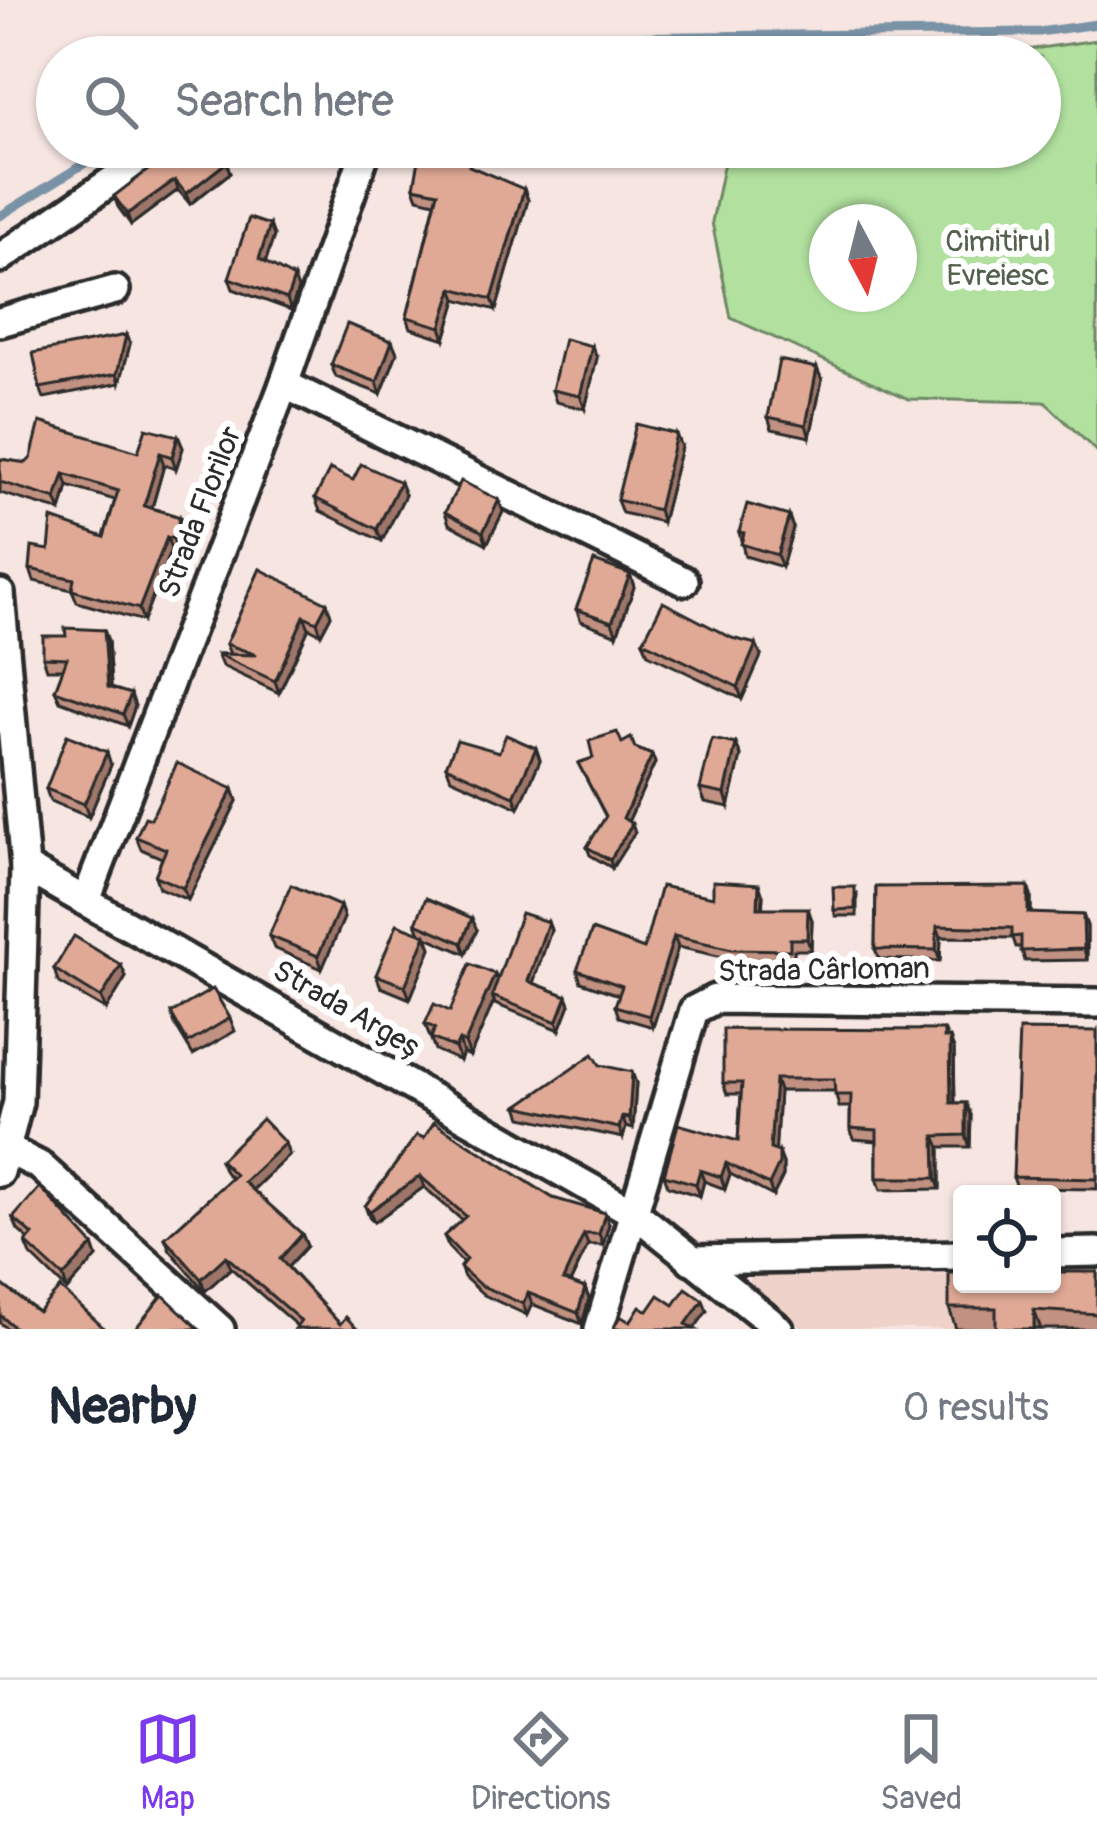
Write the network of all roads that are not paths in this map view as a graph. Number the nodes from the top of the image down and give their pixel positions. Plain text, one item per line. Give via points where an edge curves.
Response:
1 (130, 168) edge
2 (360, 168) edge
3 (0, 258) edge
4 (115, 290) dead end
5 (0, 322) edge
6 (284, 384) junction
7 (684, 581) dead end
8 (0, 594) edge
9 (25, 867) junction
10 (87, 898) junction
11 (1097, 1003) edge
12 (4, 1160) edge
13 (636, 1214) junction
14 (1097, 1252) edge
15 (1061, 1253) edge
16 (953, 1255) edge
17 (692, 1260) junction
18 (220, 1329) edge
19 (599, 1329) edge
20 (779, 1329) edge

1 - 3 street
2 - 6 street, Strada Florilor
4 - 5 street
6 - 7 street
6 - 10 street, Strada Florilor
8 - 9 street
9 - 10 street, Strada Argeș
9 - 12 street via 18,1102
10 - 13 street, Strada Argeș
11 - 13 street, Strada Cârloman via 715,999 694,1010
12 - 18 street via 40,1166
13 - 17 street, Strada Argeș
13 - 19 street, Strada Cârloman
14 - 15 street
16 - 17 street
17 - 20 street, Strada Argeș

